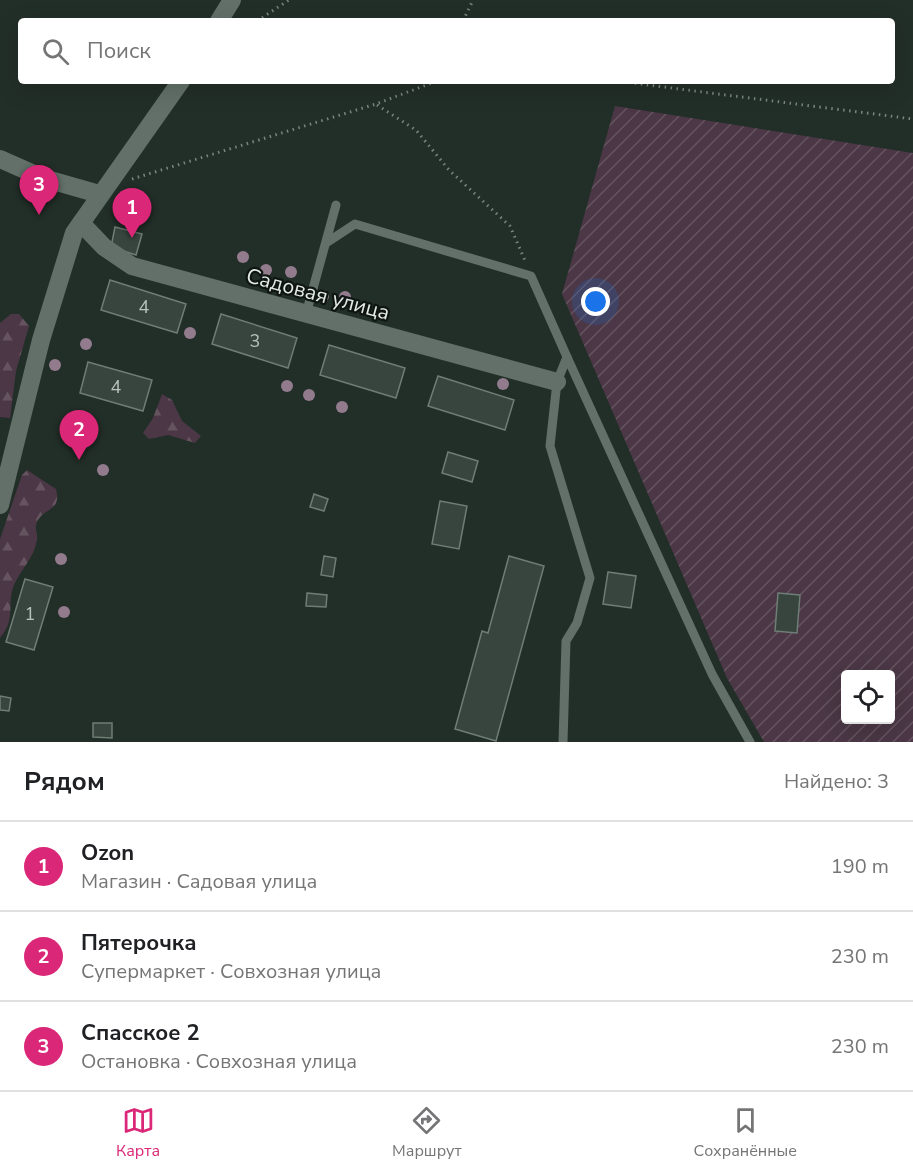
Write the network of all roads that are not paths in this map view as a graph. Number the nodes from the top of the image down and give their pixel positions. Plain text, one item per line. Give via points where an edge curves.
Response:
1 (232, 0) edge
2 (221, 18) edge
3 (179, 84) edge
4 (0, 159) edge
5 (99, 194) junction
6 (336, 205) dead end
7 (81, 223) junction
8 (326, 243) junction
9 (306, 314) junction
10 (567, 357) junction
11 (557, 382) junction
12 (0, 505) edge
13 (563, 742) edge
14 (750, 742) edge

1 - 2 street
3 - 5 street
4 - 5 street via 43,178
5 - 7 street
6 - 8 lane
7 - 9 street, Садовая улица via 104,247 132,266
7 - 12 street via 74,233 41,340
8 - 9 lane
8 - 10 lane via 356,224 531,276
9 - 11 street, Садовая улица
10 - 11 lane
10 - 14 lane via 712,674
11 - 13 lane via 550,446 590,578 577,624 566,641

